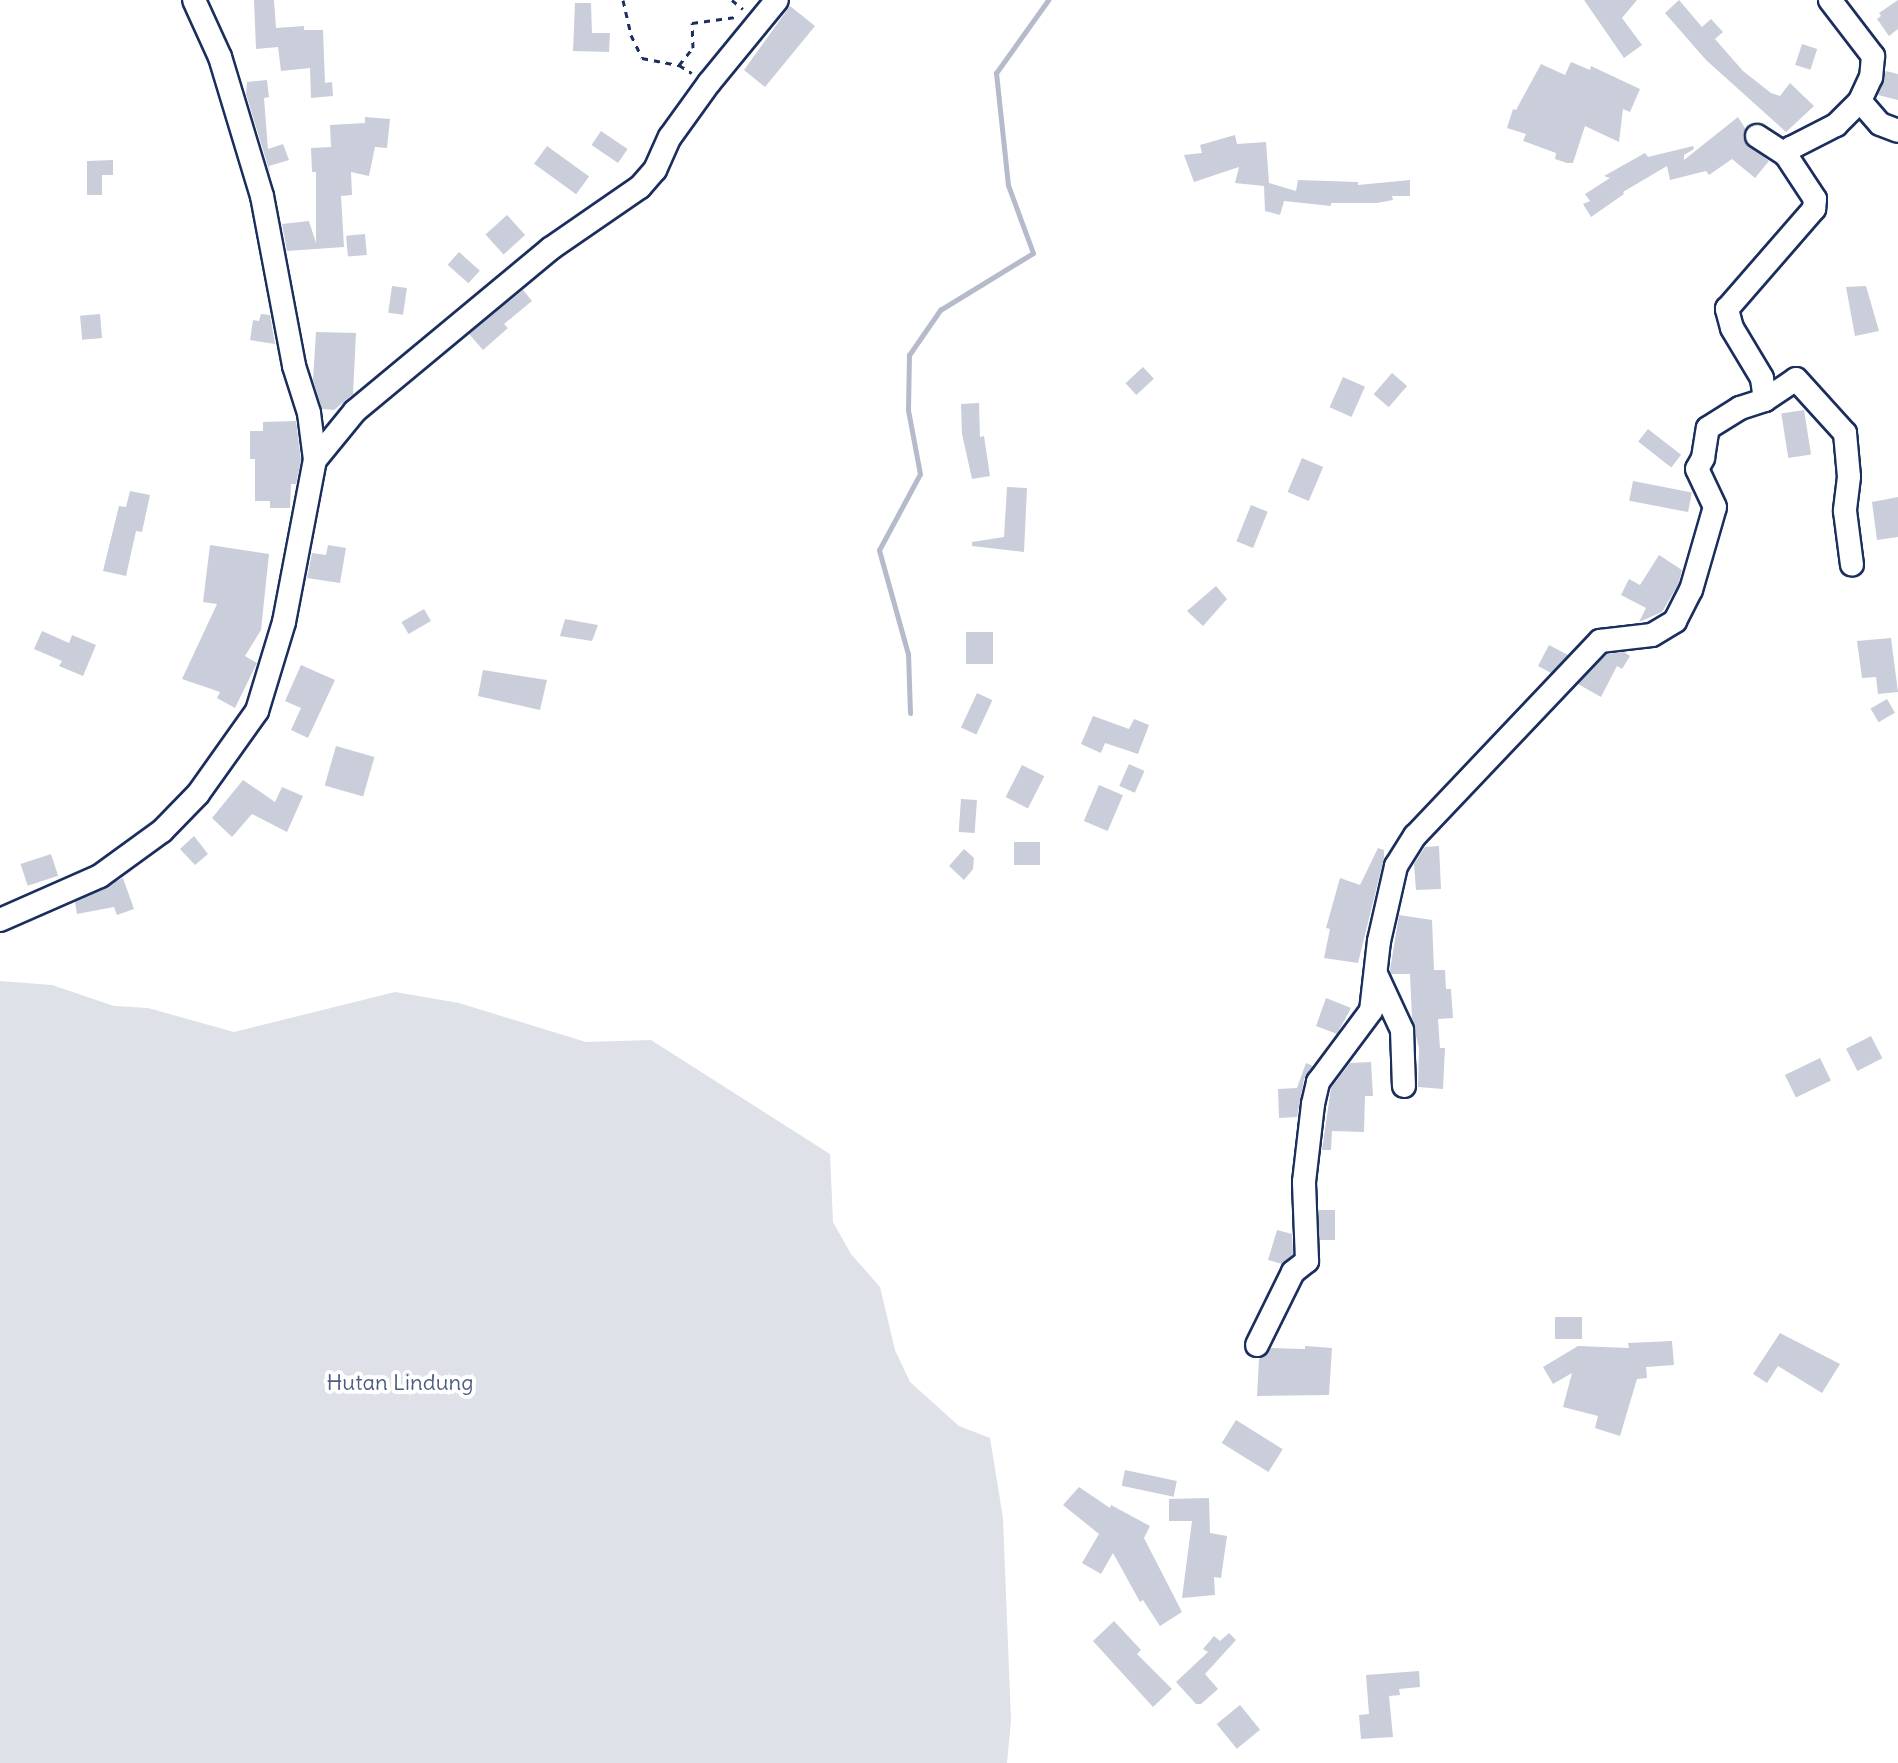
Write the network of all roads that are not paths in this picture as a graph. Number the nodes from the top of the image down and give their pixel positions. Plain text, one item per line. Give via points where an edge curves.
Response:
1 (194, 0) edge
2 (777, 0) edge
3 (1830, 0) edge
4 (1860, 101) junction
5 (1898, 131) edge
6 (1757, 136) dead end
7 (1788, 152) junction
8 (1765, 400) junction
9 (315, 460) junction
10 (1852, 565) dead end
11 (0, 920) edge
12 (1375, 973) junction
13 (1404, 1086) dead end
14 (1257, 1345) dead end

1 - 9 street via 220,57 262,196
2 - 9 street via 709,83 640,187 550,249 355,411
3 - 4 street via 1873,56
4 - 5 street via 1880,124
4 - 7 street via 1836,125
6 - 7 street
7 - 8 street via 1815,199 1814,209 1732,300 1727,313 1762,378
8 - 10 street via 1796,379 1845,433 1845,511
8 - 12 street via 1708,428 1697,469 1715,507 1691,590 1675,621 1652,635 1600,641 1409,843 1386,897
9 - 11 street via 284,622 257,711 198,794 139,850 100,876
12 - 13 street via 1402,1030
12 - 14 street via 1371,1011 1318,1082 1304,1182 1307,1261 1293,1272

